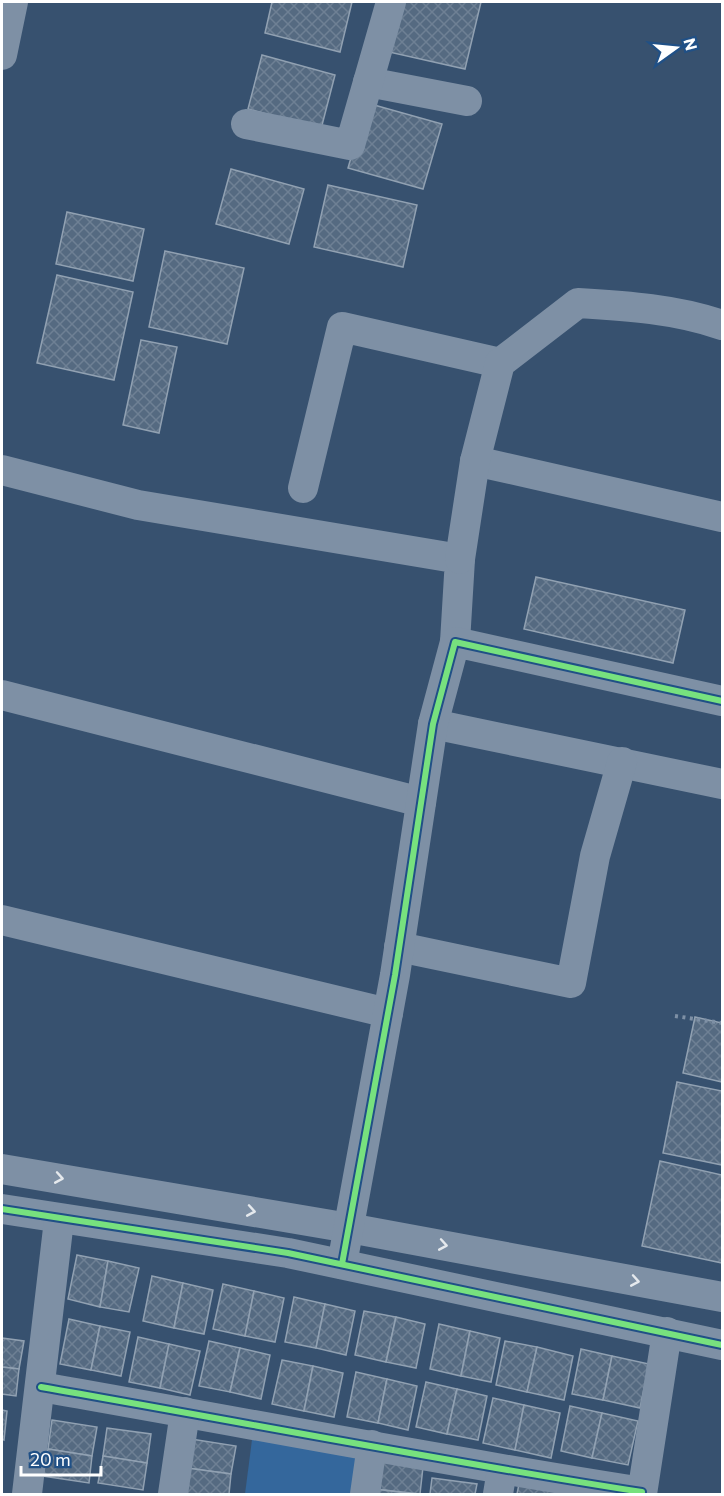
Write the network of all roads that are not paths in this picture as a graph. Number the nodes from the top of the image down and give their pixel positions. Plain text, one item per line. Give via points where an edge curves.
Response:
1 (13, 2) edge
2 (391, 2) edge
3 (2, 55) edge
4 (368, 82) junction
5 (467, 101) dead end
6 (246, 124) dead end
7 (723, 325) edge
8 (500, 363) junction
9 (475, 461) junction
10 (2, 470) edge
11 (303, 488) dead end
12 (723, 517) edge
13 (460, 559) junction
14 (455, 642) junction
15 (2, 695) edge
16 (723, 701) edge
17 (434, 724) junction
18 (622, 762) junction
19 (723, 784) edge
20 (421, 802) junction
21 (2, 920) edge
22 (399, 947) junction
23 (388, 1013) junction
24 (2, 1168) edge
25 (2, 1209) edge
26 (59, 1220) junction
27 (349, 1228) junction
28 (342, 1264) junction
29 (723, 1297) edge
30 (667, 1332) junction
31 (723, 1345) edge
32 (41, 1387) junction
33 (185, 1412) junction
34 (372, 1445) junction
35 (500, 1482) edge
36 (642, 1493) edge
37 (27, 1494) edge
38 (173, 1494) edge
39 (365, 1494) edge

1 - 3 street
2 - 4 street
4 - 5 street
4 - 6 street via 350,146
7 - 8 street via 638,307 578,303
8 - 9 street
8 - 11 street via 344,316
9 - 12 street
9 - 13 street
10 - 13 street via 138,505
13 - 14 street
14 - 16 street
14 - 17 street
15 - 20 street
17 - 18 street
17 - 20 street
18 - 19 street
18 - 22 street via 595,856 571,983
20 - 22 street
21 - 23 street
22 - 23 street
23 - 27 street
24 -> 27 street
25 - 26 street
26 - 28 street
26 - 32 street
27 - 28 street
27 -> 29 street
28 - 30 street
30 - 31 street
30 - 36 street
32 - 33 street
32 - 37 street
33 - 34 street
33 - 38 street
34 - 35 street
34 - 39 street
35 - 36 street

